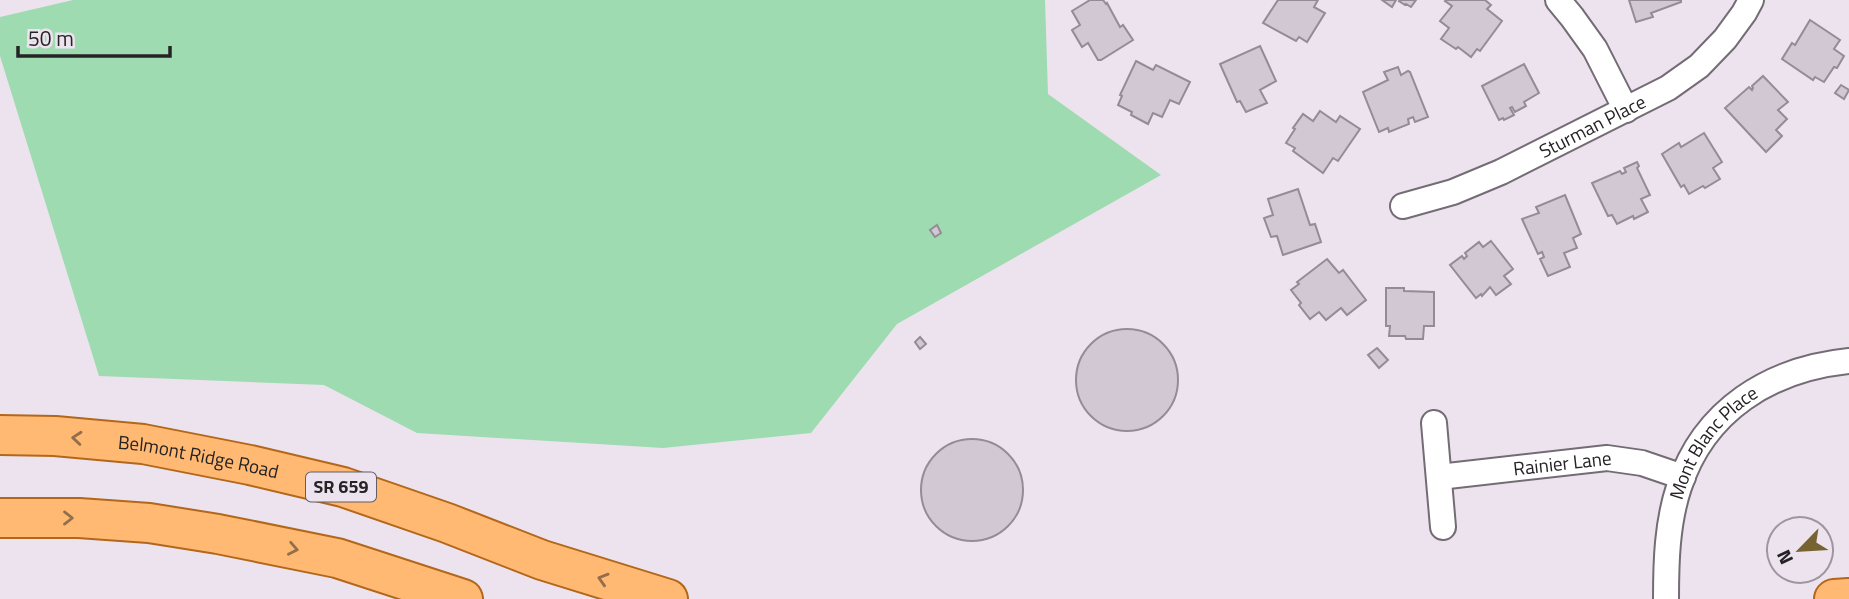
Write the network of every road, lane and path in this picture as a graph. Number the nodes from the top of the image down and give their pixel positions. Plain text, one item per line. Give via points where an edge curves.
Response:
1 (1558, 0) edge
2 (1751, 0) edge
3 (1626, 110) junction
4 (1403, 206) dead end
5 (1849, 361) edge
6 (1434, 422) dead end
7 (0, 435) edge
8 (1439, 477) junction
9 (1683, 477) junction
10 (0, 518) edge
11 (1443, 527) dead end
12 (1849, 598) edge
13 (463, 599) edge
14 (668, 599) edge
15 (1666, 599) edge
16 (1834, 599) edge

1 - 3 street via 1595,49
2 - 3 street, Sturman Place via 1725,39 1699,66
3 - 4 street, Sturman Place via 1501,172
5 - 9 street, Mont Blanc Place via 1783,376 1746,396 1709,428
6 - 8 street
14 -> 7 main road, Belmont Ridge Road / SR 659 via 542,560 330,484 143,444
8 - 9 street, Rainier Lane via 1607,458 1643,463
8 - 11 street
9 - 15 street, Mont Blanc Place via 1670,525
10 -> 13 main road via 149,523 218,534 337,558
12 - 16 main road

